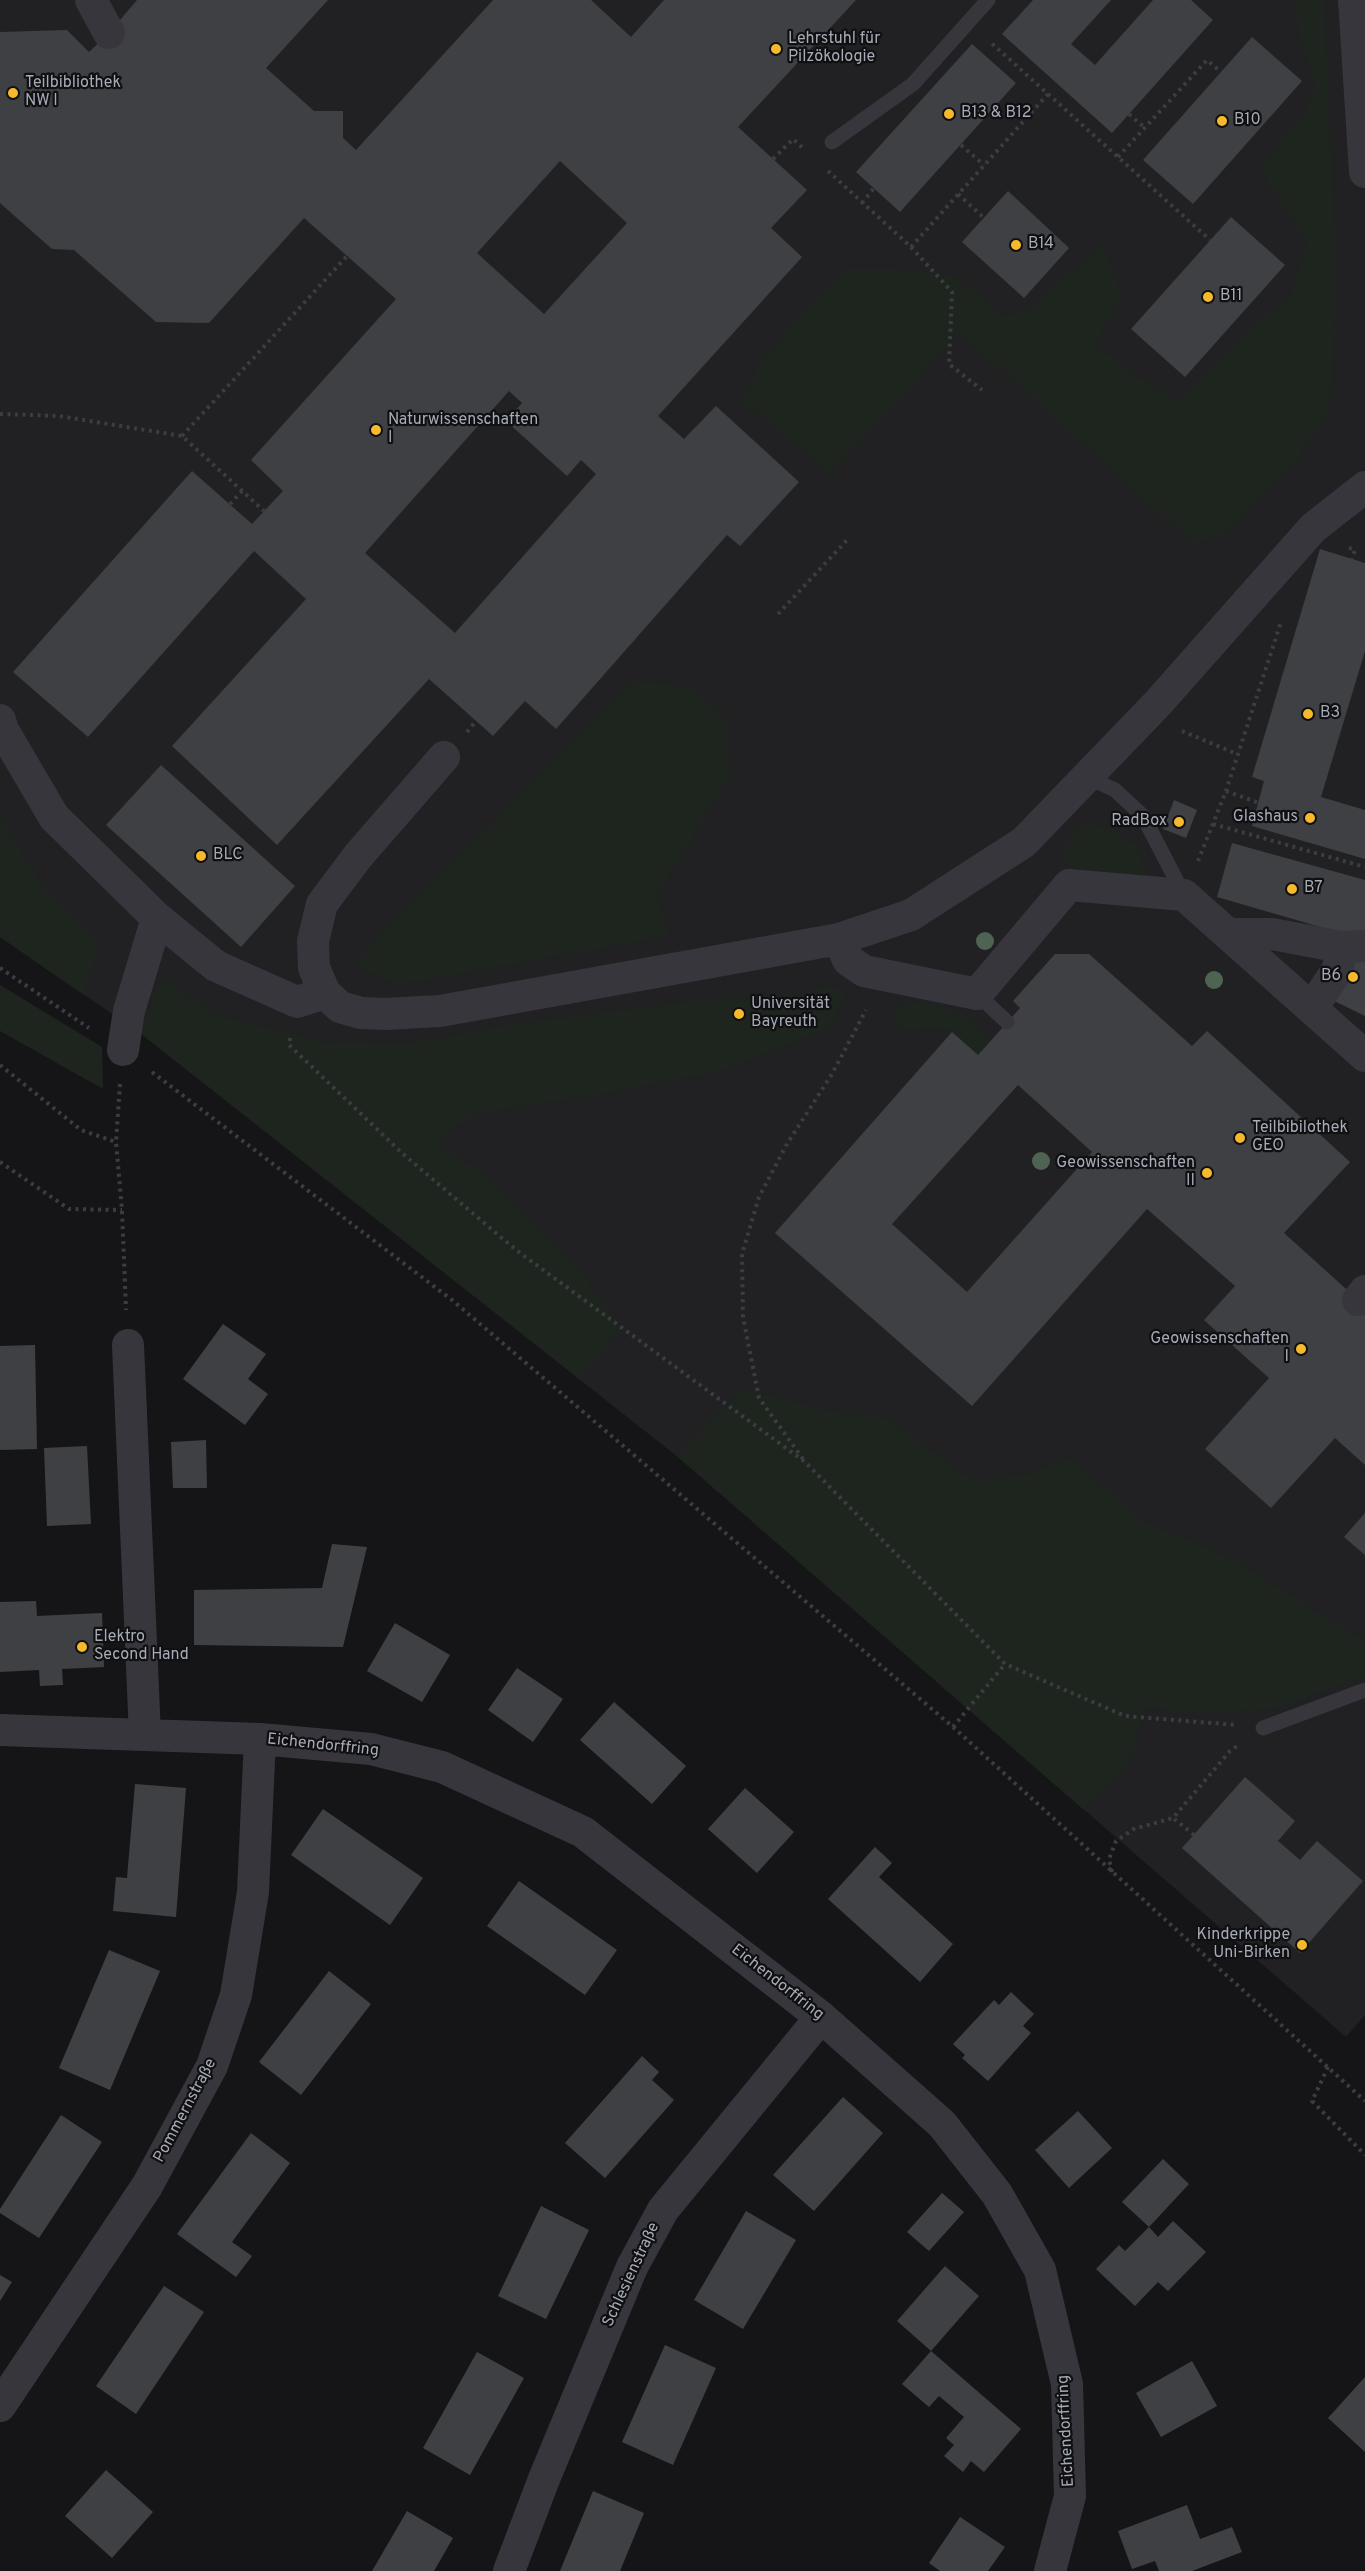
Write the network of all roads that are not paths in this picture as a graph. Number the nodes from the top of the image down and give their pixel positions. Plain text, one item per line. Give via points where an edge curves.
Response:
1 (91, 0) edge
2 (988, 0) edge
3 (1358, 13) edge
4 (110, 33) dead end
5 (832, 142) dead end
6 (1365, 172) edge
7 (1365, 487) edge
8 (0, 720) edge
9 (444, 757) dead end
10 (1087, 777) junction
11 (1184, 895) junction
12 (157, 918) junction
13 (1228, 934) junction
14 (839, 939) junction
15 (1353, 947) edge
16 (977, 994) junction
17 (311, 997) junction
18 (1312, 1008) junction
19 (1007, 1022) dead end
20 (123, 1050) road end
21 (1365, 1056) edge
22 (128, 1345) road end
23 (1365, 1690) edge
24 (1263, 1728) road end
25 (0, 1730) edge
26 (145, 1735) junction
27 (260, 1739) junction
28 (821, 2017) junction
29 (0, 2406) edge
30 (509, 2571) edge
31 (1050, 2571) edge

1 - 4 street
2 - 5 lane via 913,84
3 - 6 street
7 - 10 street via 1313,528
8 - 12 street via 54,818
9 - 17 street via 322,904 313,941
10 - 11 lane via 1115,790 1143,816
10 - 14 street via 1015,848 911,915
11 - 13 street
11 - 16 street via 1069,885
12 - 17 street via 216,966
12 - 20 street via 129,1011
13 - 15 street via 1272,934
13 - 18 street
14 - 16 street via 848,960 864,971
14 - 17 street via 440,1011 361,1013
15 - 18 street
16 - 19 lane
18 - 21 street
22 - 26 street
23 - 24 lane
25 - 26 street, Eichendorffring
26 - 27 street, Eichendorffring
27 - 28 street, Eichendorffring via 371,1749 441,1767 583,1832
27 - 29 street, Pommernstraße via 253,1892 236,1995 212,2066 147,2186
28 - 30 street, Schlesienstraße via 663,2210 632,2267
28 - 31 street, Eichendorffring via 942,2124 997,2193 1040,2270 1067,2384 1070,2496

